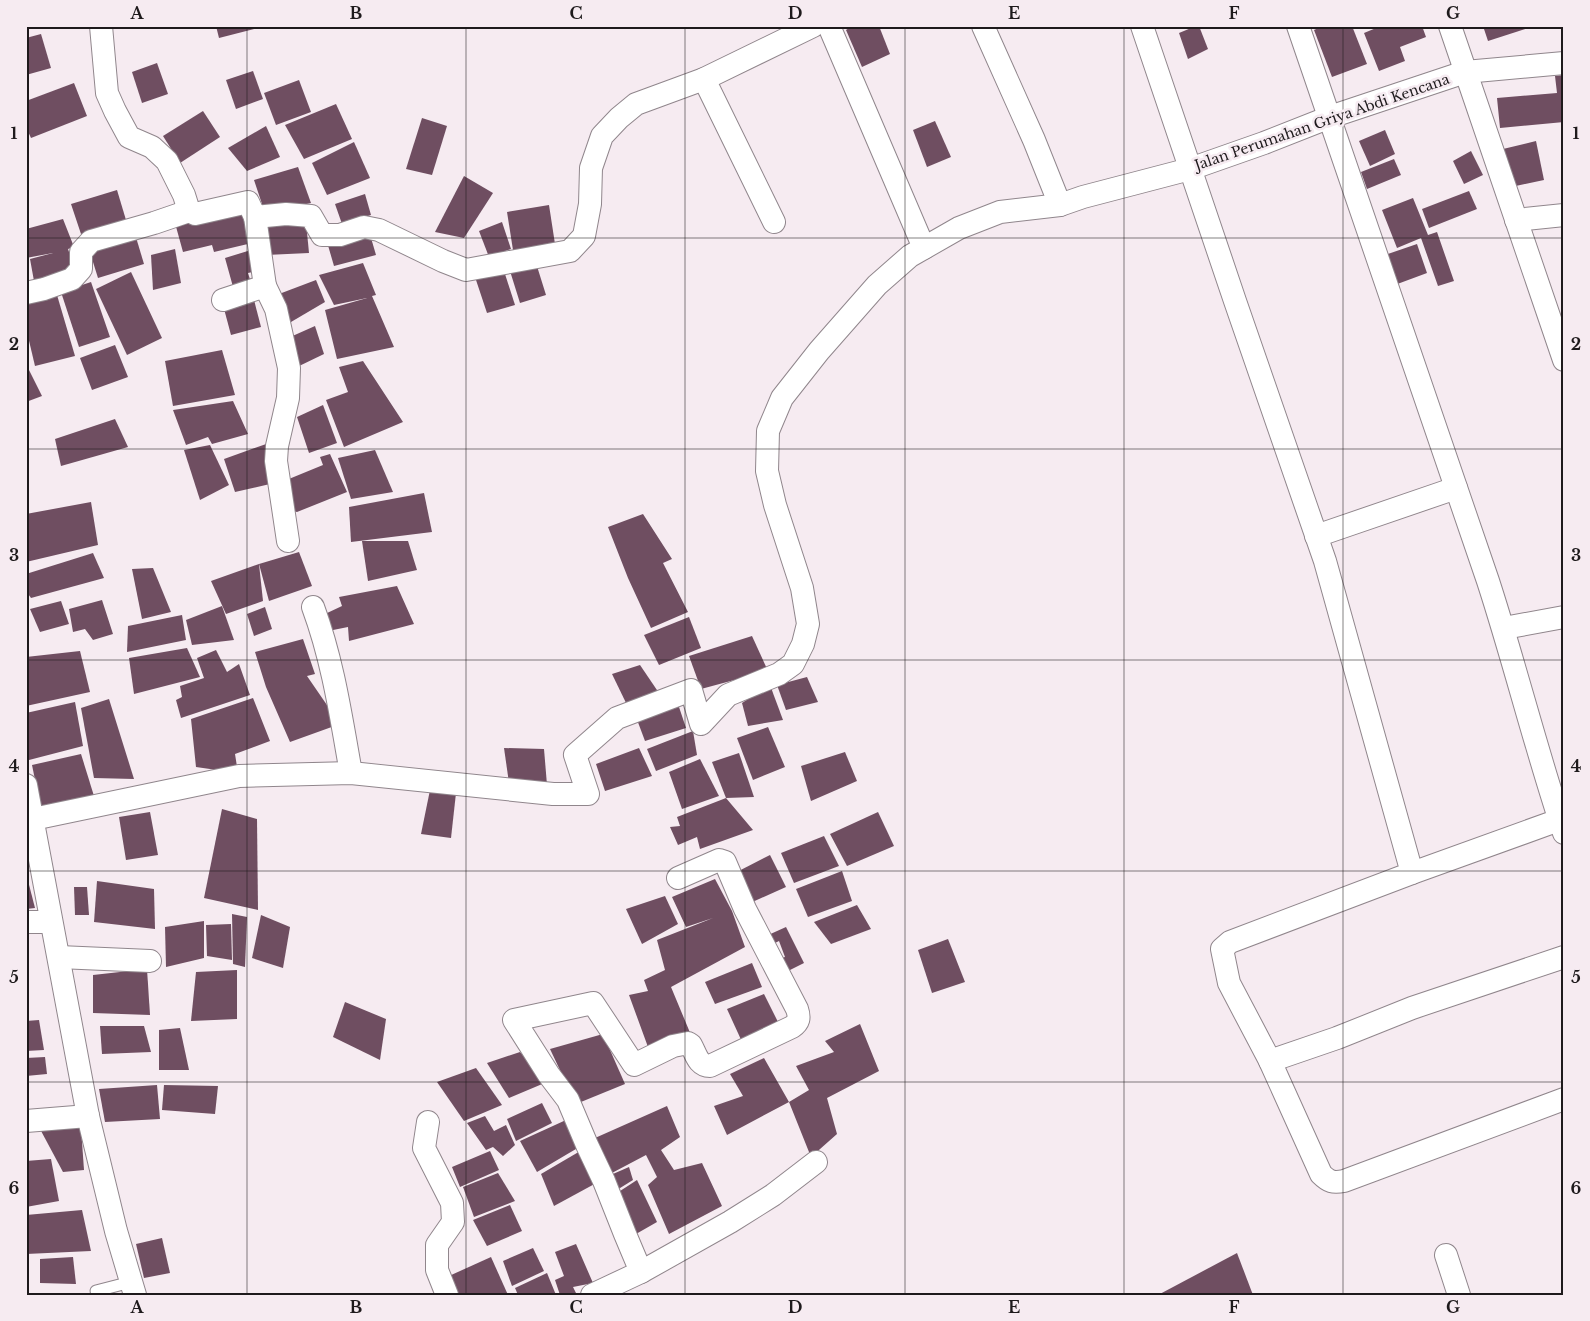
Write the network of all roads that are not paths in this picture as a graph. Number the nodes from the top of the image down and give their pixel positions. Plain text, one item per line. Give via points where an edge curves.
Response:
1 (101, 26) edge
2 (813, 26) edge
3 (829, 26) edge
4 (983, 26) edge
5 (1142, 26) edge
6 (1298, 26) edge
7 (1450, 26) edge
8 (1564, 63) edge
9 (1465, 72) junction
10 (704, 79) junction
11 (1330, 117) junction
12 (1190, 168) junction
13 (1060, 204) junction
14 (189, 211) junction
15 (1564, 215) edge
16 (255, 217) junction
17 (1516, 220) junction
18 (774, 222) dead end
19 (924, 248) junction
20 (265, 286) junction
21 (26, 293) edge
22 (223, 300) dead end
23 (1564, 360) edge
24 (1456, 488) junction
25 (1316, 536) junction
26 (288, 540) dead end
27 (313, 607) dead end
28 (1564, 617) edge
29 (1504, 628) junction
30 (351, 773) junction
31 (27, 791) edge
32 (1557, 791) edge
33 (33, 819) junction
34 (1562, 826) edge
35 (1412, 873) junction
36 (678, 878) dead end
37 (26, 922) edge
38 (51, 922) junction
39 (59, 956) junction
40 (1564, 957) edge
41 (150, 961) dead end
42 (1270, 1061) junction
43 (1564, 1099) edge
44 (88, 1116) junction
45 (26, 1121) edge
46 (428, 1122) dead end
47 (816, 1162) dead end
48 (1446, 1255) dead end
49 (641, 1272) junction
50 (133, 1288) edge
51 (96, 1291) dead end
52 (446, 1295) edge
53 (592, 1295) edge
54 (1458, 1295) edge

1 - 14 street via 107,93 115,111 129,137 152,147 167,161
2 - 10 street
3 - 19 street
4 - 13 street
5 - 12 street
6 - 11 street
7 - 9 street
8 - 9 street, Jalan Perumahan Griya Abdi Kencana
9 - 11 street, Jalan Perumahan Griya Abdi Kencana
9 - 17 street
10 - 16 street via 636,104 602,136 591,168 590,204 584,236 570,251 466,270 379,230 364,228 340,235 322,235 311,216
10 - 18 street
11 - 12 street, Jalan Perumahan Griya Abdi Kencana
11 - 24 street
12 - 13 street, Jalan Perumahan Griya Abdi Kencana
12 - 25 street
13 - 19 street, Jalan Perumahan Griya Abdi Kencana via 1000,212 959,228
14 - 16 street via 195,214 248,202
14 - 21 street via 91,241 81,252 80,269 72,279
15 - 17 street
16 - 20 street
17 - 23 street
19 - 30 street, Jalan Perumahan Griya Abdi Kencana via 910,256 878,285 820,351 782,398 768,430 768,471 775,505 802,588 808,624 804,644 793,664 780,674 728,695 701,724 691,690 617,718 575,755 588,794 553,794
20 - 22 street
20 - 26 street via 276,309 288,368 288,398 276,461
24 - 25 street
24 - 29 street
25 - 35 street
27 - 30 street via 336,687
28 - 29 street
29 - 32 street
30 - 33 street via 239,776
31 - 33 street
32 - 34 street
33 - 38 street
34 - 35 street
35 - 42 street via 1238,938 1222,949 1229,983
36 - 49 street via 719,860 725,862 745,909 797,1009 797,1023 710,1066 703,1066 688,1043 673,1046 634,1064 593,1003 514,1020 568,1100
37 - 38 street
38 - 39 street
39 - 41 street
39 - 44 street
40 - 42 street via 1412,1008
42 - 43 street via 1321,1174 1334,1183
44 - 45 street
44 - 50 street
46 - 52 street via 424,1148 452,1203 453,1222 437,1244 437,1270
47 - 49 street via 773,1195
48 - 54 street
49 - 53 street
50 - 51 lane

